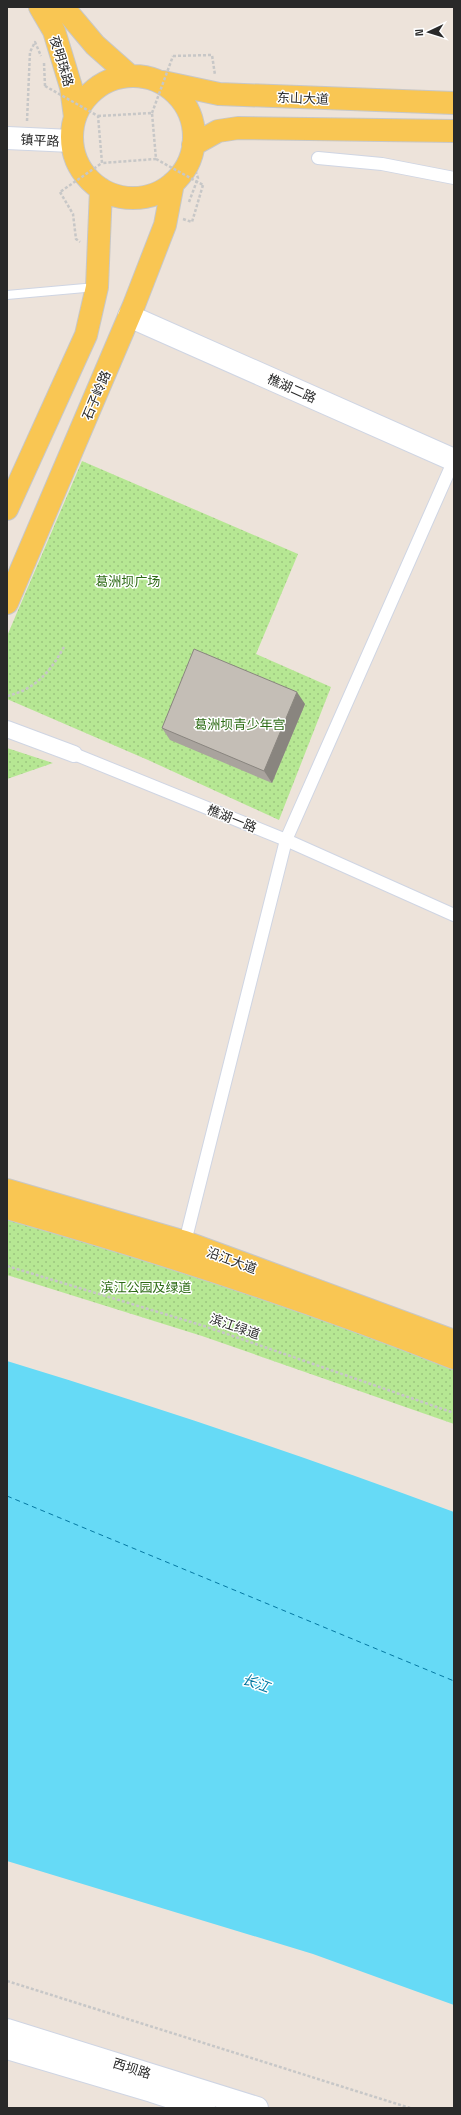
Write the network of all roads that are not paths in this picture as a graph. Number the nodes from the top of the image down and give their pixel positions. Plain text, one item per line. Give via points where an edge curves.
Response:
1 (40, 7) edge
2 (63, 7) edge
3 (130, 76) junction
4 (153, 80) junction
5 (454, 103) edge
6 (75, 117) junction
7 (454, 131) edge
8 (16, 138) edge
9 (72, 141) junction
10 (192, 151) junction
11 (318, 158) dead end
12 (454, 178) edge
13 (173, 183) junction
14 (101, 189) junction
15 (97, 287) junction
16 (7, 295) edge
17 (132, 311) junction
18 (454, 449) edge
19 (454, 460) edge
20 (9, 501) edge
21 (7, 603) edge
22 (7, 729) edge
23 (74, 754) joint
24 (286, 840) junction
25 (454, 915) edge
26 (7, 1190) edge
27 (7, 1208) edge
28 (185, 1242) junction
29 (454, 1341) edge
30 (454, 1358) edge
31 (7, 2030) edge
32 (7, 2048) edge
33 (204, 2108) edge
34 (257, 2108) edge

1 - 6 main road, 夜明珠路 via 54,31 71,86
2 - 3 main road, 夜明珠路 via 95,45
3 - 4 main road, 东山大道
3 - 6 main road, 东山大道 via 106,82 93,91
4 - 5 main road, 东山大道 via 219,94
4 - 10 main road, 东山大道 via 179,97 188,111 193,128
6 - 9 main road, 东山大道
7 - 10 main road via 238,128 218,131
8 - 9 main road, 镇平路
9 - 14 main road, 东山大道 via 76,160
10 - 13 main road, 东山大道 via 184,171
11 - 12 street via 382,164
13 - 14 main road, 东山大道 via 157,194 138,198 119,197
13 - 17 main road, 石子岭路 via 165,225
14 - 15 main road
15 - 16 lane
15 - 20 main road via 86,335
17 - 18 main road, 樵湖二路
17 - 19 main road, 樵湖二路
17 - 21 main road, 石子岭路
19 - 24 street
22 - 23 street, 樵湖一路
23 - 24 street, 樵湖一路
24 - 25 street, 樵湖一路
24 - 28 street
26 - 28 main road, 沿江大道
27 - 30 main road, 沿江大道 via 106,1236 219,1273
28 - 29 main road, 沿江大道
31 - 34 main road, 西坝路
32 - 33 main road, 西坝路

